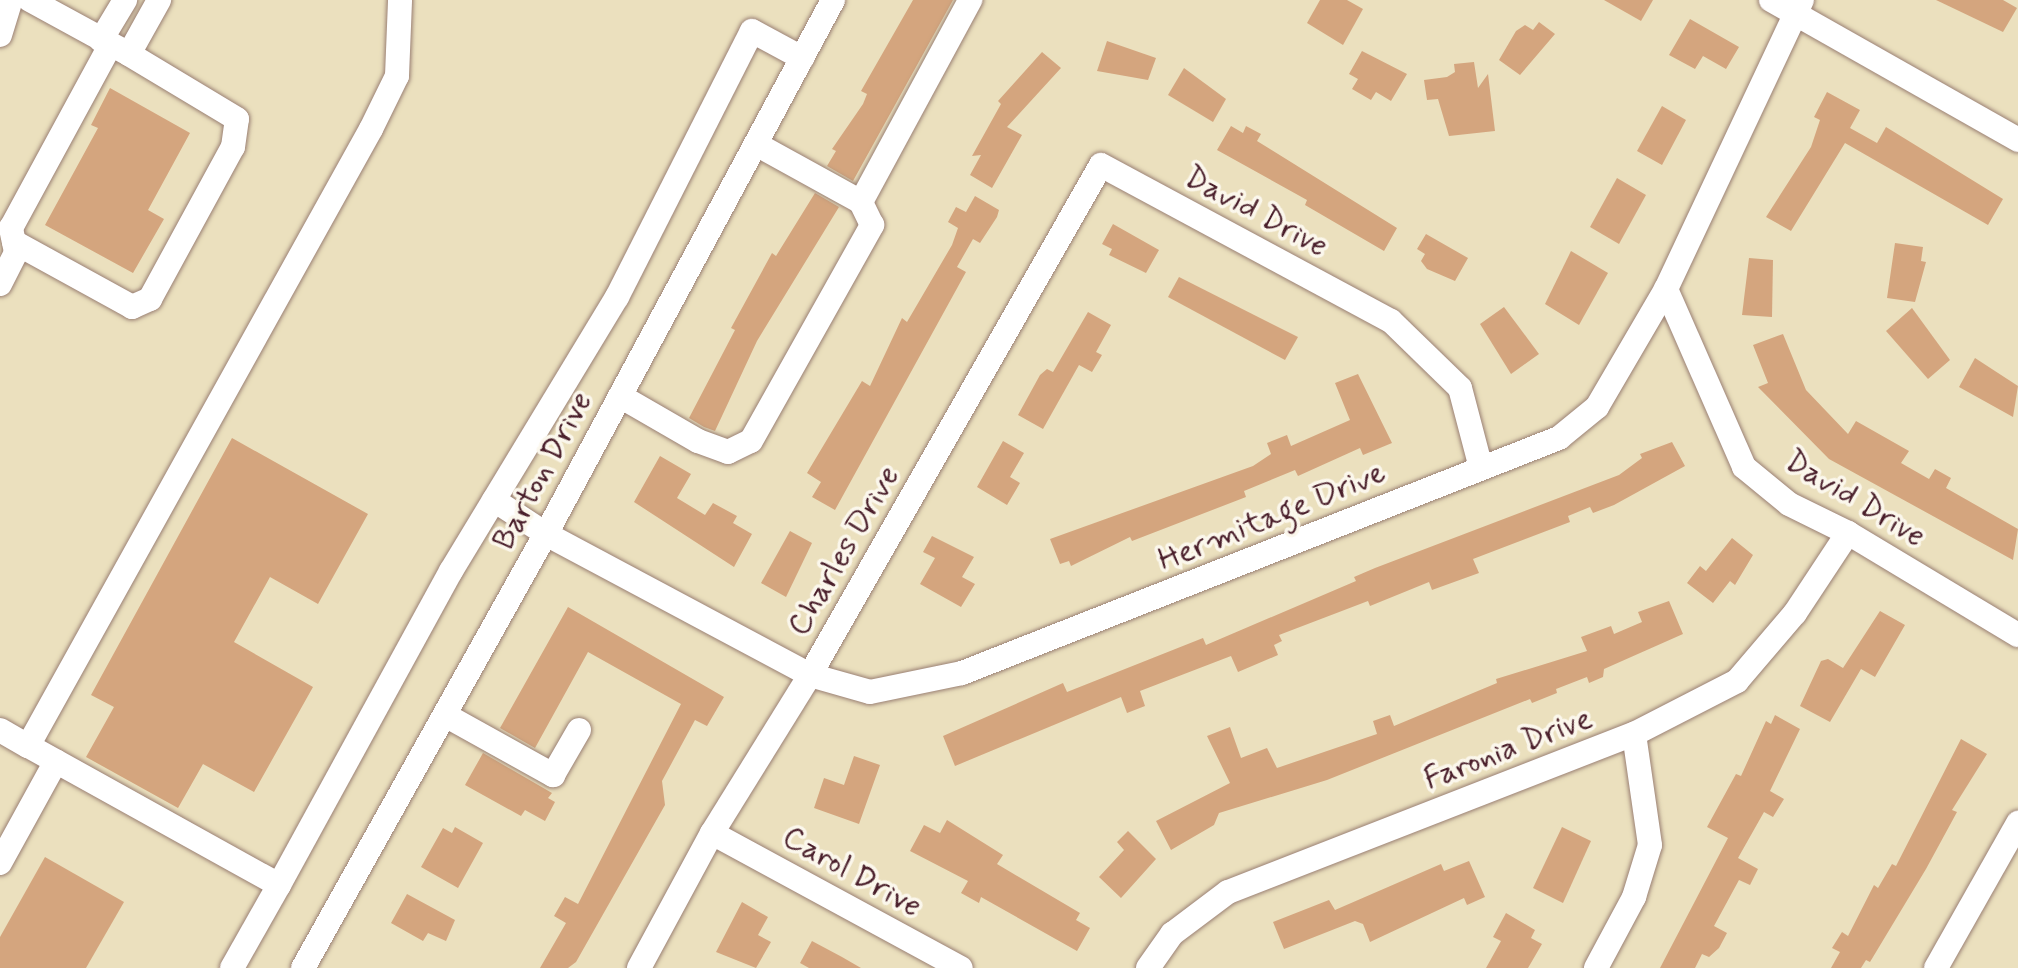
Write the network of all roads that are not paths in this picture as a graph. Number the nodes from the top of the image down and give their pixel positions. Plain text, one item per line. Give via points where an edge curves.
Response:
1 (11, 0) edge
2 (30, 0) edge
3 (125, 0) edge
4 (159, 0) edge
5 (400, 0) edge
6 (833, 0) edge
7 (970, 0) edge
8 (1771, 0) edge
9 (1799, 7) edge
10 (0, 35) edge
11 (114, 46) junction
12 (802, 58) junction
13 (2018, 140) edge
14 (756, 144) junction
15 (1101, 165) joint
16 (861, 202) junction
17 (14, 242) junction
18 (0, 284) edge
19 (1666, 289) junction
20 (620, 396) junction
21 (1481, 468) junction
22 (494, 500) junction
23 (1848, 533) junction
24 (546, 534) junction
25 (2018, 635) edge
26 (810, 675) junction
27 (445, 715) junction
28 (0, 730) edge
29 (579, 730) dead end
30 (1634, 734) junction
31 (28, 746) junction
32 (56, 761) junction
33 (2018, 823) edge
34 (712, 833) junction
35 (0, 863) edge
36 (279, 885) junction
37 (232, 968) edge
38 (303, 968) edge
39 (639, 968) edge
40 (961, 968) edge
41 (1148, 968) edge
42 (1596, 968) edge
43 (1936, 968) edge

1 - 10 street
2 - 11 street
3 - 11 street
4 - 11 street
5 - 31 street via 397,76 371,129
6 - 12 street, Barton Drive
7 - 16 street
8 - 9 street
9 - 13 street
9 - 19 street, Hermitage Drive
11 - 17 street via 11,228
11 - 17 street via 237,119 233,147 150,299 132,307
12 - 14 street, Barton Drive
12 - 22 street via 752,31 617,297
14 - 16 street
14 - 20 street, Barton Drive
15 - 21 street, David Drive via 1391,321 1460,388
15 - 26 street, Charles Drive
16 - 20 street via 872,225 751,441 728,452 698,441
17 - 18 street via 16,252
19 - 21 street, Hermitage Drive via 1597,407 1559,438
19 - 23 street, David Drive via 1744,467 1789,504
20 - 24 street, Barton Drive
21 - 26 street, Hermitage Drive via 962,673 870,692
22 - 24 street, Hermitage Drive
22 - 36 street
23 - 25 street, David Drive
23 - 30 street, Faronia Drive via 1795,613 1737,681
24 - 26 street, Hermitage Drive
24 - 27 street, Barton Drive
26 - 34 street, Charles Drive
27 - 29 street via 553,775
27 - 38 street, Barton Drive
28 - 31 street
30 - 41 street, Faronia Drive via 1228,892 1172,934
30 - 42 street via 1650,845 1634,897
31 - 32 street
32 - 35 street
32 - 36 street
33 - 43 street
34 - 39 street, Charles Drive
34 - 40 street, Carol Drive
36 - 37 street

